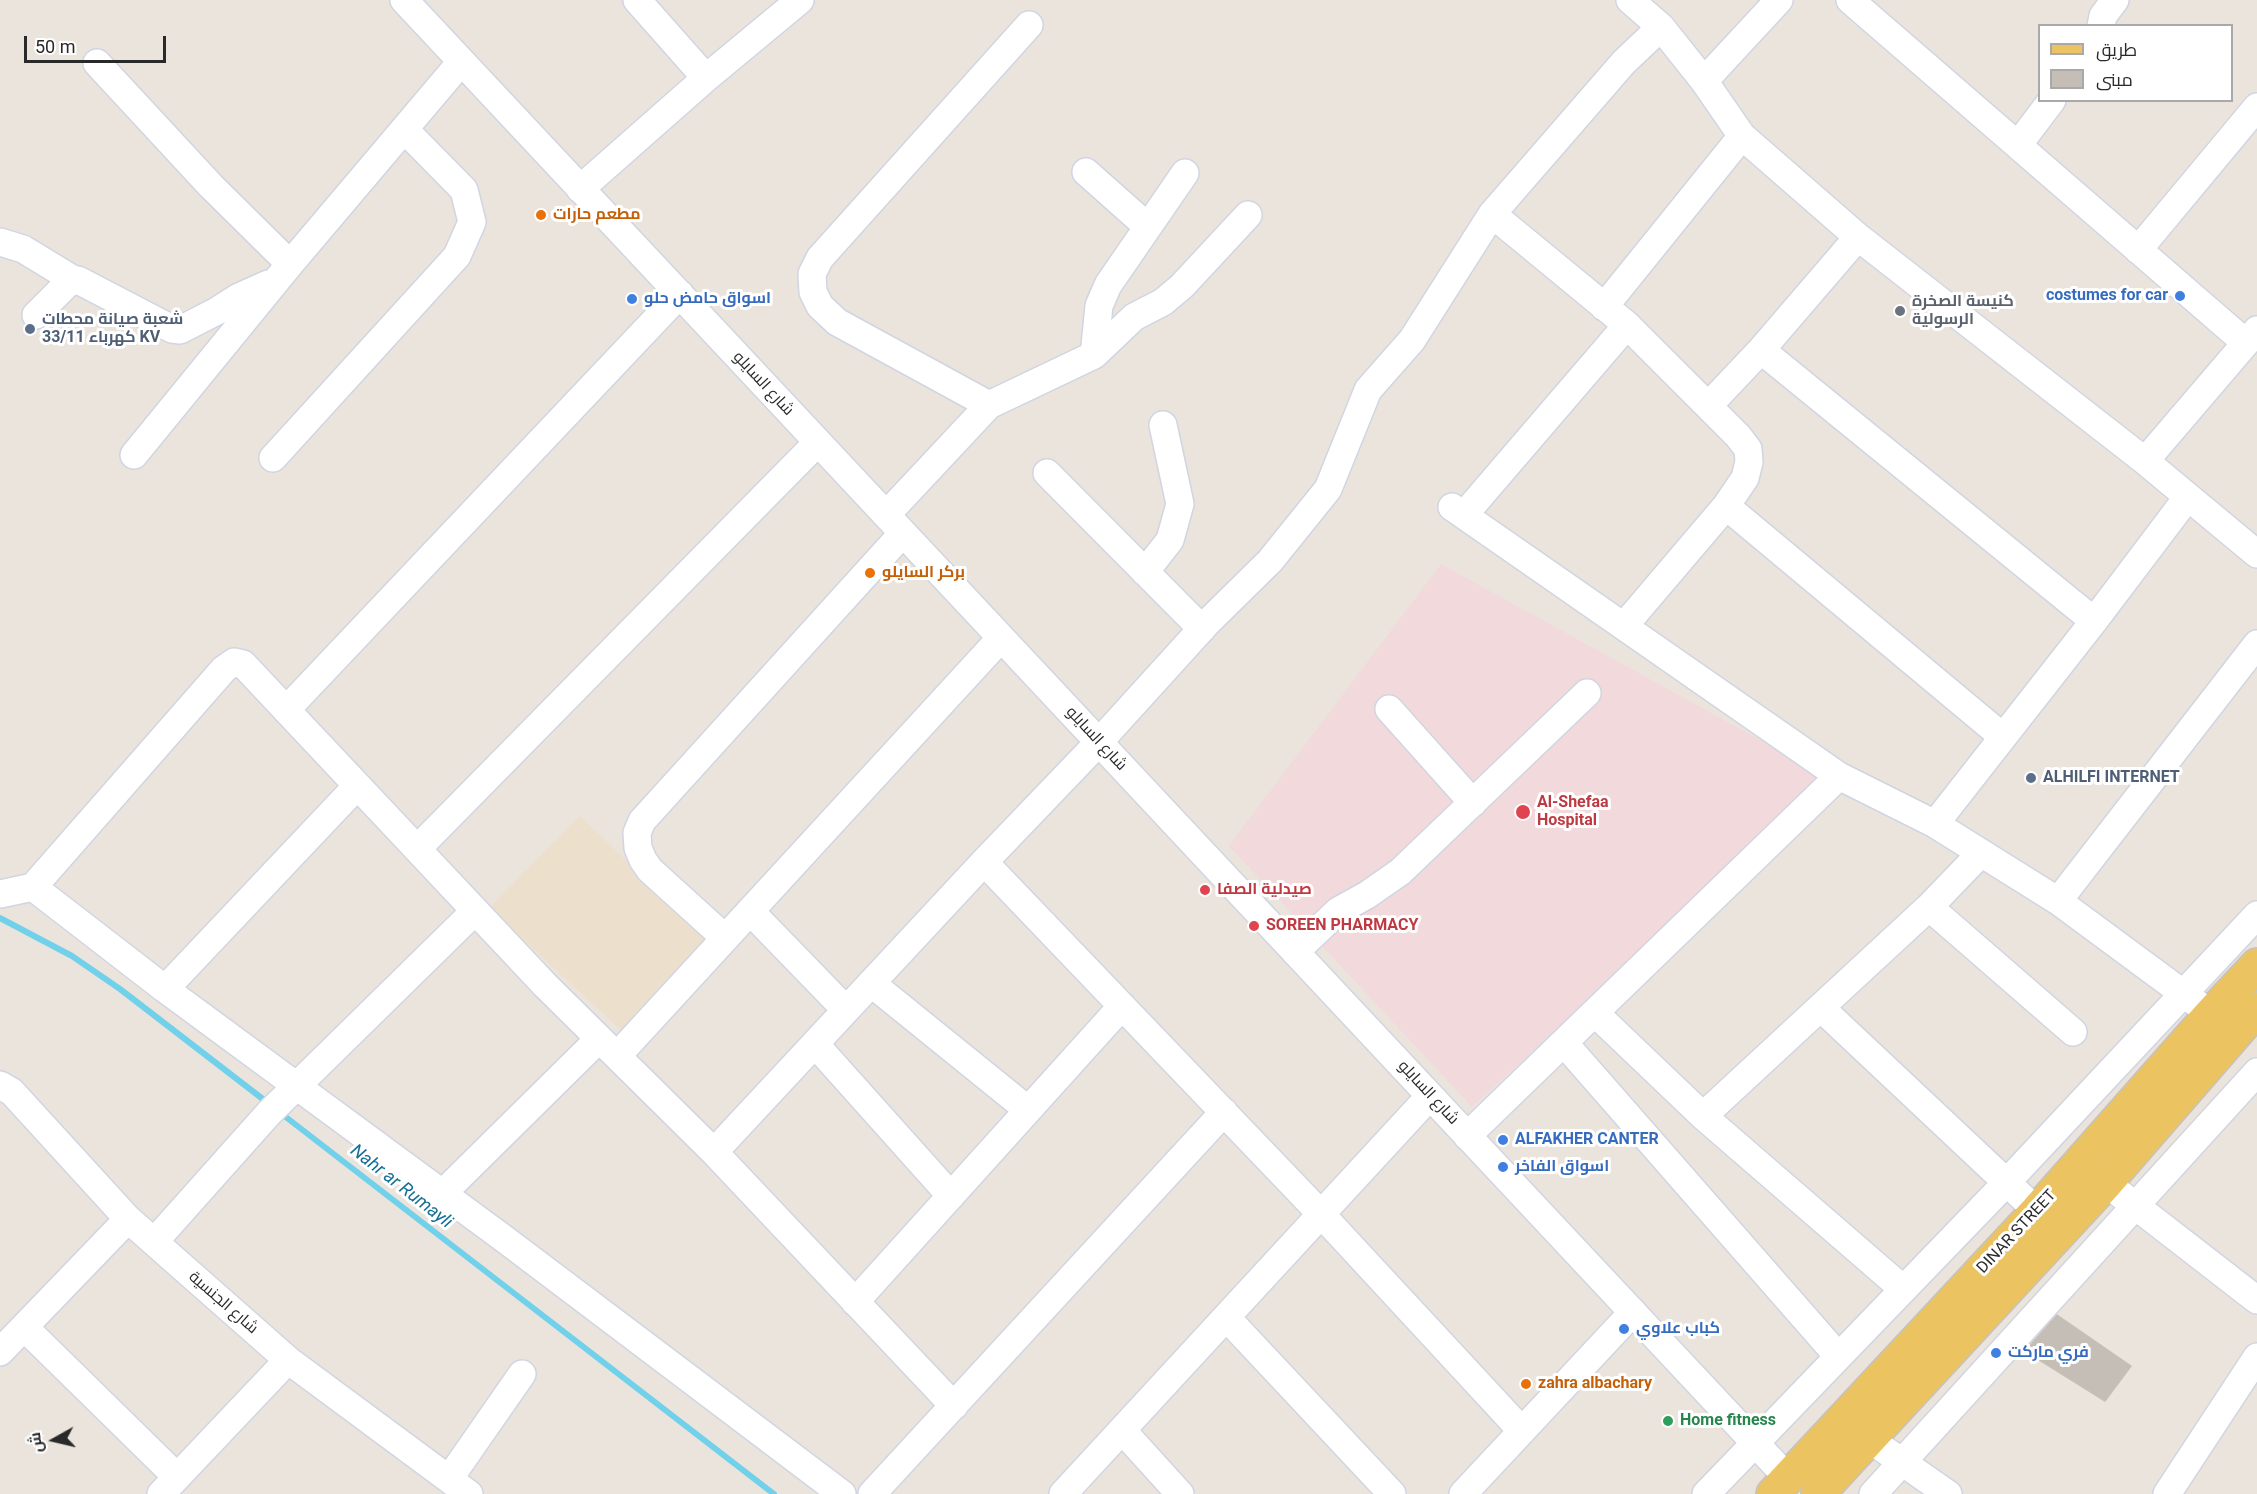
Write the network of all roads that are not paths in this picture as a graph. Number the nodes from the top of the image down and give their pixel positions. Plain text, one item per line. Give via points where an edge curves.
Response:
1 (404, 0) edge
2 (637, 0) edge
3 (800, 0) edge
4 (1630, 0) edge
5 (1779, 0) edge
6 (1850, 0) edge
7 (1029, 25) dead end
8 (1661, 27) junction
9 (461, 62) junction
10 (97, 63) dead end
11 (706, 78) junction
12 (1704, 81) junction
13 (2050, 102) edge
14 (2257, 107) edge
15 (404, 129) junction
16 (1742, 136) junction
17 (2018, 145) junction
18 (1086, 172) dead end
19 (1185, 173) dead end
20 (580, 189) junction
21 (1492, 214) junction
22 (1248, 215) dead end
23 (1148, 227) junction
24 (1858, 237) junction
25 (0, 242) edge
26 (2138, 250) junction
27 (282, 273) junction
28 (74, 280) junction
29 (680, 294) junction
30 (1604, 307) junction
31 (36, 315) dead end
32 (1627, 326) junction
33 (2251, 336) edge
34 (1761, 350) junction
35 (1094, 355) junction
36 (989, 405) junction
37 (1708, 406) junction
38 (1163, 425) dead end
39 (818, 442) junction
40 (134, 455) dead end
41 (273, 458) dead end
42 (2145, 461) junction
43 (1047, 473) dead end
44 (2187, 498) junction
45 (1726, 506) junction
46 (895, 524) junction
47 (2256, 551) edge
48 (1145, 572) junction
49 (2094, 621) junction
50 (1624, 626) junction
51 (1202, 629) junction
52 (1001, 638) junction
53 (2257, 644) edge
54 (1587, 693) dead end
55 (1389, 709) dead end
56 (286, 710) junction
57 (2003, 737) junction
58 (1099, 742) junction
59 (1839, 776) junction
60 (357, 786) junction
61 (1473, 803) junction
62 (1935, 824) junction
63 (417, 849) junction
64 (1981, 853) junction
65 (984, 862) junction
66 (33, 887) junction
67 (0, 894) edge
68 (2058, 901) junction
69 (1929, 907) junction
70 (475, 911) junction
71 (750, 911) junction
72 (2257, 915) edge
73 (725, 938) junction
74 (1295, 952) junction
75 (2257, 965) edge
76 (871, 983) junction
77 (165, 989) junction
78 (2184, 994) junction
79 (1122, 1006) junction
80 (1821, 1008) junction
81 (2257, 1009) edge
82 (846, 1010) junction
83 (1595, 1012) junction
84 (2211, 1014) junction
85 (2073, 1032) dead end
86 (1564, 1043) junction
87 (815, 1044) junction
88 (608, 1047) junction
89 (2257, 1072) edge
90 (4, 1094) edge
91 (1430, 1096) junction
92 (284, 1097) junction
93 (1028, 1110) junction
94 (1224, 1112) junction
95 (1703, 1116) junction
96 (1467, 1136) junction
97 (714, 1152) junction
98 (2007, 1182) junction
99 (2106, 1183) junction
100 (442, 1194) junction
101 (951, 1196) junction
102 (2137, 1205) junction
103 (2037, 1211) junction
104 (1321, 1214) junction
105 (128, 1219) junction
106 (154, 1242) junction
107 (1903, 1289) junction
108 (2257, 1300) edge
109 (855, 1302) junction
110 (1633, 1312) junction
111 (1226, 1317) junction
112 (24, 1327) junction
113 (0, 1352) edge
114 (1838, 1356) junction
115 (2257, 1357) edge
116 (288, 1360) junction
117 (522, 1374) dead end
118 (954, 1406) junction
119 (1122, 1430) junction
120 (1522, 1431) junction
121 (1869, 1439) junction
122 (1755, 1442) junction
123 (1902, 1462) junction
124 (169, 1485) edge
125 (459, 1486) edge
126 (1780, 1486) edge
127 (842, 1494) edge
128 (872, 1494) edge
129 (1063, 1494) edge
130 (1180, 1494) edge
131 (1392, 1494) edge
132 (1462, 1494) edge
133 (1706, 1494) edge
134 (1818, 1494) edge
135 (1873, 1494) edge
136 (1948, 1494) edge
137 (2166, 1494) edge

1 - 9 street, شارع السايلو
2 - 11 street
3 - 11 street
4 - 8 street
5 - 12 street
6 - 17 street
7 - 36 street via 820,258 812,274 813,292 820,306 837,322
8 - 12 street
8 - 21 street via 1624,62
9 - 15 street
9 - 20 street, شارع السايلو
10 - 27 street via 211,186
11 - 20 street
12 - 16 street
13 - 17 street
14 - 26 street
15 - 27 street
15 - 41 street via 464,190 472,222 457,256
16 - 24 street
16 - 30 street
17 - 26 street
18 - 23 street
19 - 23 street
20 - 29 street, شارع السايلو
21 - 30 street
21 - 51 street via 1412,340 1368,390 1328,489 1270,561
22 - 35 street via 1182,286 1163,302 1134,316
23 - 35 street via 1108,285 1100,306
24 - 34 street
24 - 42 street
25 - 28 street via 23,249
26 - 33 street
27 - 28 street via 180,330
27 - 40 street
28 - 31 street
29 - 39 street, شارع السايلو
29 - 56 street
30 - 32 street
32 - 37 street
32 - 50 street via 1458,511
33 - 42 street
34 - 37 street
34 - 49 street
35 - 36 street
36 - 46 street
37 - 45 street via 1748,449 1745,478
38 - 48 street via 1179,504 1170,540
39 - 46 street, شارع السايلو
39 - 63 street
42 - 44 street
43 - 48 street
44 - 47 street
44 - 49 street
45 - 50 street
45 - 57 street
46 - 52 street, شارع السايلو
46 - 73 street via 642,821 637,833 638,848 650,870
48 - 51 street
49 - 57 street
50 - 59 street
51 - 58 street
52 - 58 street, شارع السايلو
52 - 71 street
53 - 68 street
54 - 61 street
55 - 61 street
56 - 60 street
56 - 66 street via 243,664 234,662
57 - 62 street
58 - 65 street
58 - 74 street, شارع السايلو
59 - 62 street
59 - 83 street
60 - 63 street
60 - 77 street
61 - 74 street via 1400,872 1338,910
62 - 64 street
63 - 70 street
64 - 68 street
64 - 69 street
65 - 76 street
65 - 79 street
66 - 67 street
66 - 77 street
68 - 78 street
69 - 80 street
69 - 85 street
70 - 88 street
70 - 92 street
71 - 73 street
71 - 82 street
72 - 78 street
73 - 88 street
74 - 91 street, شارع السايلو
75 - 84 main road, DINAR STREET
76 - 82 street
76 - 93 street
77 - 92 street
78 - 84 street
78 - 98 street
79 - 93 street
79 - 94 street
80 - 95 street
80 - 98 street
81 - 99 main road, DINAR STREET
82 - 87 street
83 - 86 street
83 - 95 street
84 - 103 main road, DINAR STREET
86 - 96 street
86 - 114 street
87 - 97 street
87 - 101 street
88 - 97 street
88 - 100 street
89 - 102 street
90 - 105 street, شارع الجنسية
91 - 96 street, شارع السايلو
91 - 104 street
92 - 100 street
92 - 106 street
93 - 101 street
94 - 104 street
94 - 118 street
95 - 107 street
96 - 110 street, شارع السايلو
97 - 109 street
98 - 103 street
98 - 107 street
99 - 102 street
99 - 121 main road, DINAR STREET
100 - 127 street
101 - 109 street
102 - 108 street
102 - 123 street
103 - 126 main road, DINAR STREET
104 - 111 street
104 - 120 street
105 - 106 street, شارع الجنسية
105 - 112 street
106 - 116 street, شارع الجنسية
107 - 114 street
109 - 118 street
110 - 120 street
110 - 122 street, شارع السايلو
111 - 119 street
111 - 131 street
112 - 113 street
112 - 124 street
114 - 122 street
115 - 137 street
116 - 124 street
116 - 125 street, شارع الجنسية
117 - 125 street
118 - 128 street
119 - 129 street
119 - 130 street
120 - 132 street
121 - 123 street
121 - 134 main road, DINAR STREET
122 - 126 street, شارع السايلو
122 - 133 street
123 - 135 street
123 - 136 street

